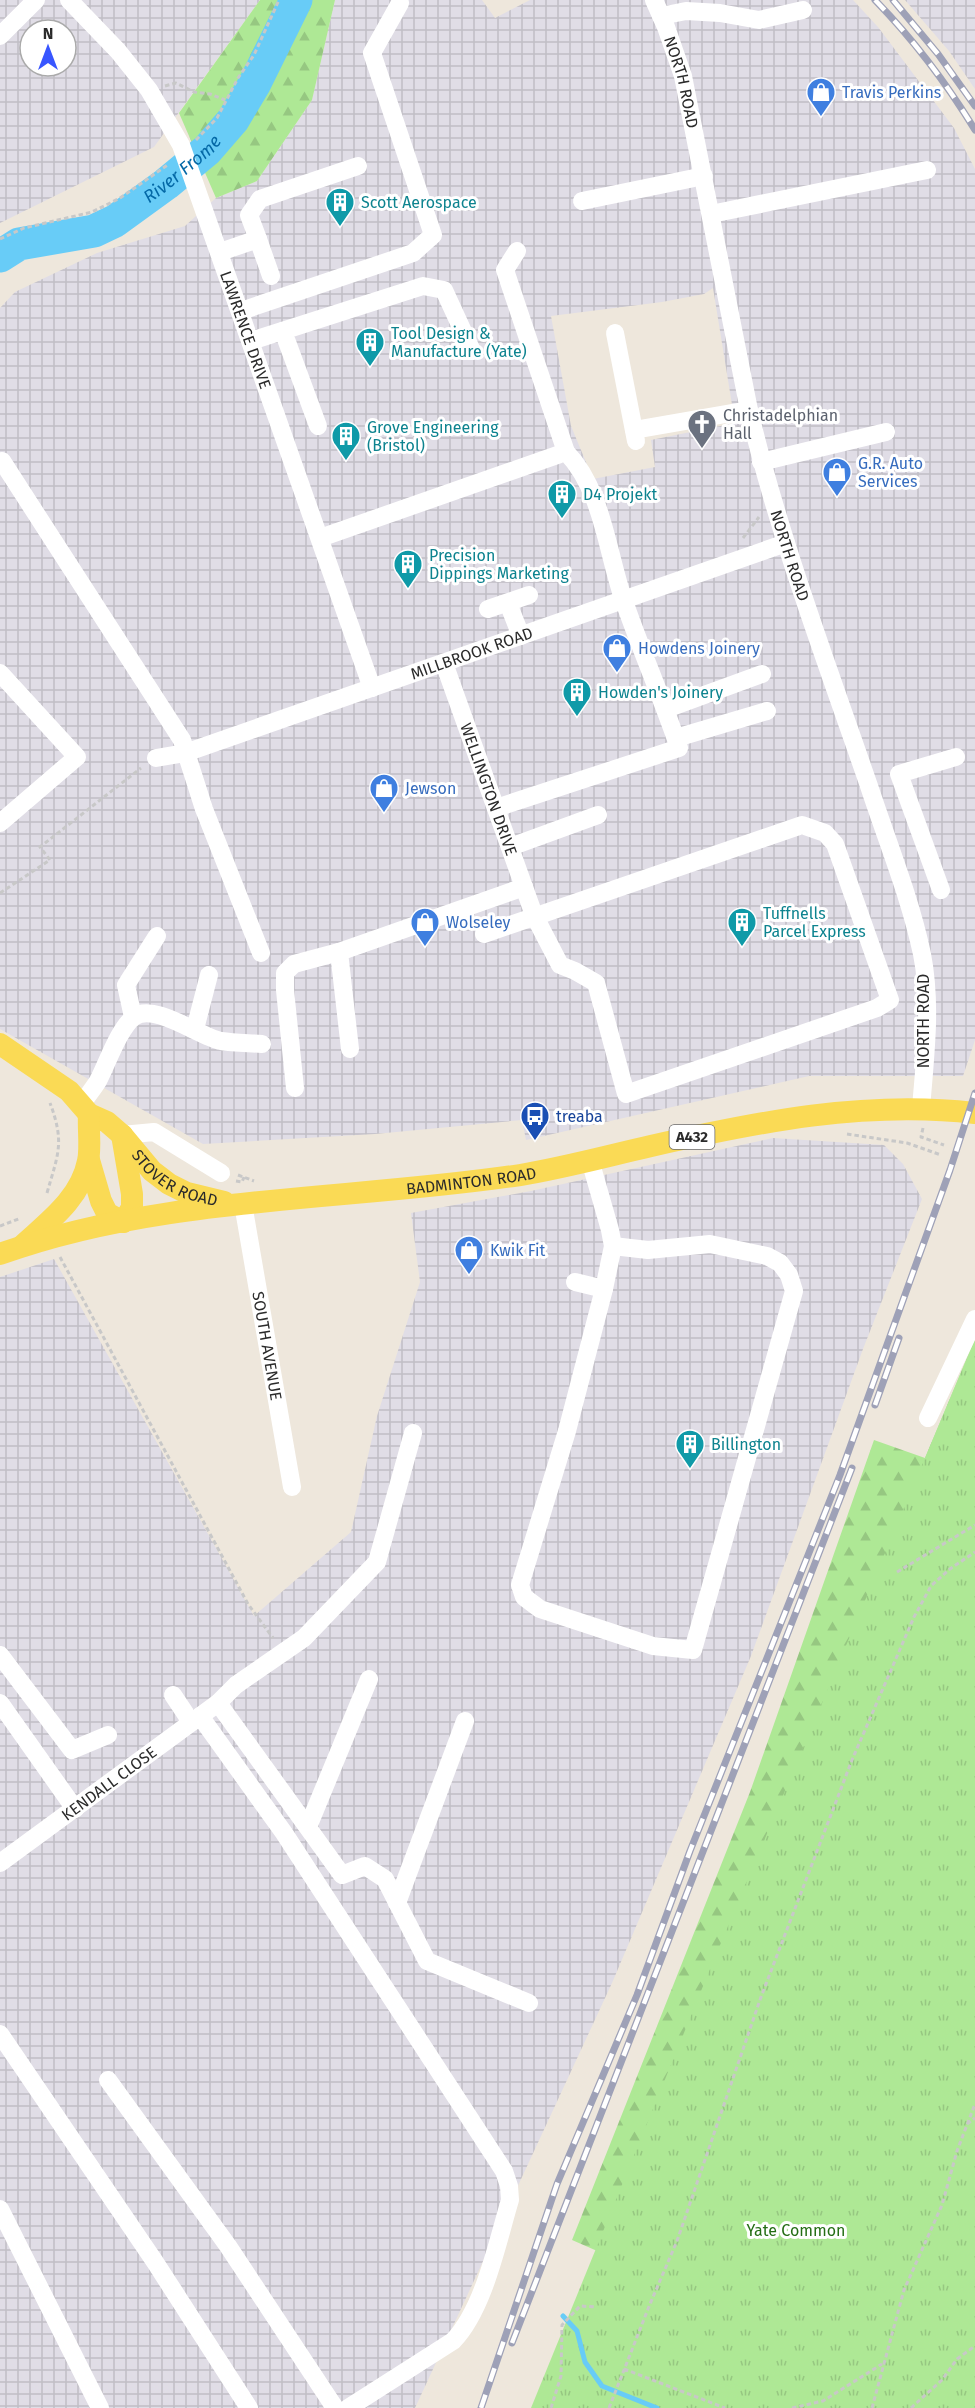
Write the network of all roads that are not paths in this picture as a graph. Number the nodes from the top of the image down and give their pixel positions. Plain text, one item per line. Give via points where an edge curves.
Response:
1 (36, 0) edge
2 (69, 0) edge
3 (400, 3) dead end
4 (658, 8) edge
5 (803, 10) dead end
6 (0, 36) edge
7 (358, 166) dead end
8 (927, 170) dead end
9 (704, 176) junction
10 (582, 201) dead end
11 (711, 214) junction
12 (258, 239) junction
13 (517, 250) dead end
14 (220, 252) junction
15 (271, 276) dead end
16 (241, 311) junction
17 (283, 331) junction
18 (615, 333) dead end
19 (251, 341) junction
20 (472, 351) dead end
21 (749, 410) junction
22 (318, 426) dead end
23 (886, 432) dead end
24 (566, 452) junction
25 (2, 461) dead end
26 (761, 462) junction
27 (320, 538) junction
28 (786, 543) junction
29 (529, 595) dead end
30 (624, 601) junction
31 (508, 603) junction
32 (488, 609) dead end
33 (521, 636) junction
34 (444, 663) junction
35 (0, 673) edge
36 (762, 674) dead end
37 (372, 688) junction
38 (666, 709) junction
39 (767, 711) dead end
40 (676, 738) junction
41 (185, 753) junction
42 (956, 757) dead end
43 (156, 759) dead end
44 (910, 805) junction
45 (496, 808) junction
46 (598, 815) dead end
47 (879, 816) junction
48 (0, 823) edge
49 (510, 847) junction
50 (524, 887) junction
51 (941, 890) dead end
52 (534, 915) junction
53 (484, 934) dead end
54 (157, 936) dead end
55 (339, 952) junction
56 (261, 953) dead end
57 (209, 975) dead end
58 (133, 1017) junction
59 (195, 1029) junction
60 (0, 1044) edge
61 (262, 1044) dead end
62 (350, 1049) dead end
63 (295, 1088) dead end
64 (921, 1108) junction
65 (86, 1109) junction
66 (958, 1111) edge
67 (122, 1135) junction
68 (89, 1160) junction
69 (590, 1160) junction
70 (221, 1173) dead end
71 (240, 1204) junction
72 (123, 1222) junction
73 (21, 1246) junction
74 (613, 1246) junction
75 (0, 1254) edge
76 (575, 1282) dead end
77 (604, 1289) junction
78 (975, 1318) edge
79 (928, 1418) dead end
80 (413, 1433) dead end
81 (292, 1487) dead end
82 (0, 1655) edge
83 (369, 1679) dead end
84 (173, 1695) dead end
85 (0, 1703) edge
86 (218, 1703) junction
87 (196, 1719) junction
88 (465, 1721) dead end
89 (108, 1735) dead end
90 (75, 1809) junction
91 (308, 1827) junction
92 (0, 1863) edge
93 (397, 1904) junction
94 (529, 2003) dead end
95 (0, 2034) edge
96 (108, 2080) dead end
97 (0, 2209) edge
98 (100, 2408) edge
99 (249, 2408) edge
100 (334, 2408) edge
101 (348, 2408) edge

1 - 6 street
2 - 14 street, LAWRENCE DRIVE via 149,90 181,145
3 - 16 street via 372,53 433,235 413,253
4 - 5 street via 759,20
4 - 9 street, NORTH ROAD via 683,76
7 - 12 street via 260,199 249,215
8 - 11 street
9 - 10 street
9 - 11 street, NORTH ROAD
11 - 21 street, NORTH ROAD
12 - 14 street
12 - 15 street
13 - 24 street via 505,270
14 - 16 street, LAWRENCE DRIVE
16 - 19 street, LAWRENCE DRIVE
17 - 19 street
17 - 20 street via 423,286 444,290
17 - 22 street
18 - 21 street via 635,436
19 - 27 street, LAWRENCE DRIVE
21 - 26 street, NORTH ROAD
23 - 26 street
24 - 27 street
24 - 30 street via 576,462 596,503
25 - 41 street via 182,740
26 - 28 street, NORTH ROAD
27 - 37 street, LAWRENCE DRIVE
28 - 30 street, MILLBROOK ROAD
28 - 47 street, NORTH ROAD
29 - 31 street
30 - 33 street, MILLBROOK ROAD
30 - 38 street
31 - 32 street
31 - 33 street
33 - 34 street, MILLBROOK ROAD
34 - 37 street, MILLBROOK ROAD
34 - 45 street, WELLINGTON DRIVE
35 - 48 street via 77,757
36 - 38 street
37 - 41 street, MILLBROOK ROAD
38 - 40 street
39 - 40 street
40 - 45 street via 679,748
41 - 43 street, MILLBROOK ROAD
41 - 56 street
42 - 44 street via 899,774
44 - 47 street
44 - 51 street
45 - 49 street, WELLINGTON DRIVE
46 - 49 street
47 - 64 street, NORTH ROAD via 922,955 927,1039
49 - 50 street, WELLINGTON DRIVE
50 - 52 street, WELLINGTON DRIVE
50 - 55 street
52 - 52 street, WELLINGTON DRIVE via 802,825 825,833 835,844 890,1000 877,1008 626,1094 596,983 560,965
52 - 53 street
54 - 58 street via 126,985
55 - 62 street
55 - 63 street via 294,964 285,973
57 - 59 street
58 - 59 street via 150,1013
58 - 65 street
59 - 61 street via 218,1041
60 - 65 main road, STOVER ROAD via 69,1091
64 - 66 main road, BADMINTON ROAD / A432
64 - 69 main road, BADMINTON ROAD / A432 via 824,1113
65 - 67 main road, STOVER ROAD
65 - 68 main road
67 - 70 street via 154,1132
67 - 71 main road, STOVER ROAD via 152,1171 169,1184 187,1193
67 - 72 main road, STOVER ROAD via 132,1194 132,1208
68 - 72 main road via 107,1213
68 - 73 main road via 81,1182 64,1207
69 - 71 main road, BADMINTON ROAD / A432 via 442,1186
69 - 74 street
71 - 72 main road, BADMINTON ROAD / A432
71 - 81 street, SOUTH AVENUE
72 - 73 main road, BADMINTON ROAD / A432
73 - 75 main road, BADMINTON ROAD / A432
74 - 77 street
74 - 77 street via 648,1250 710,1244 767,1256 780,1263 794,1291 693,1650 653,1647 540,1609 524,1597 520,1585 567,1431
76 - 77 street
78 - 79 street
80 - 86 street, KENDALL CLOSE via 377,1562 304,1638
82 - 89 street via 72,1750
83 - 91 street
84 - 87 street
85 - 90 street
86 - 87 street, KENDALL CLOSE
86 - 91 street
87 - 90 street, KENDALL CLOSE
87 - 101 street via 284,1833 504,2171 509,2186 510,2200 477,2304 463,2331
88 - 93 street
90 - 92 street, KENDALL CLOSE
91 - 93 street via 342,1875 365,1866 384,1879
93 - 94 street via 427,1961
95 - 99 street
96 - 100 street via 228,2246
97 - 98 street

